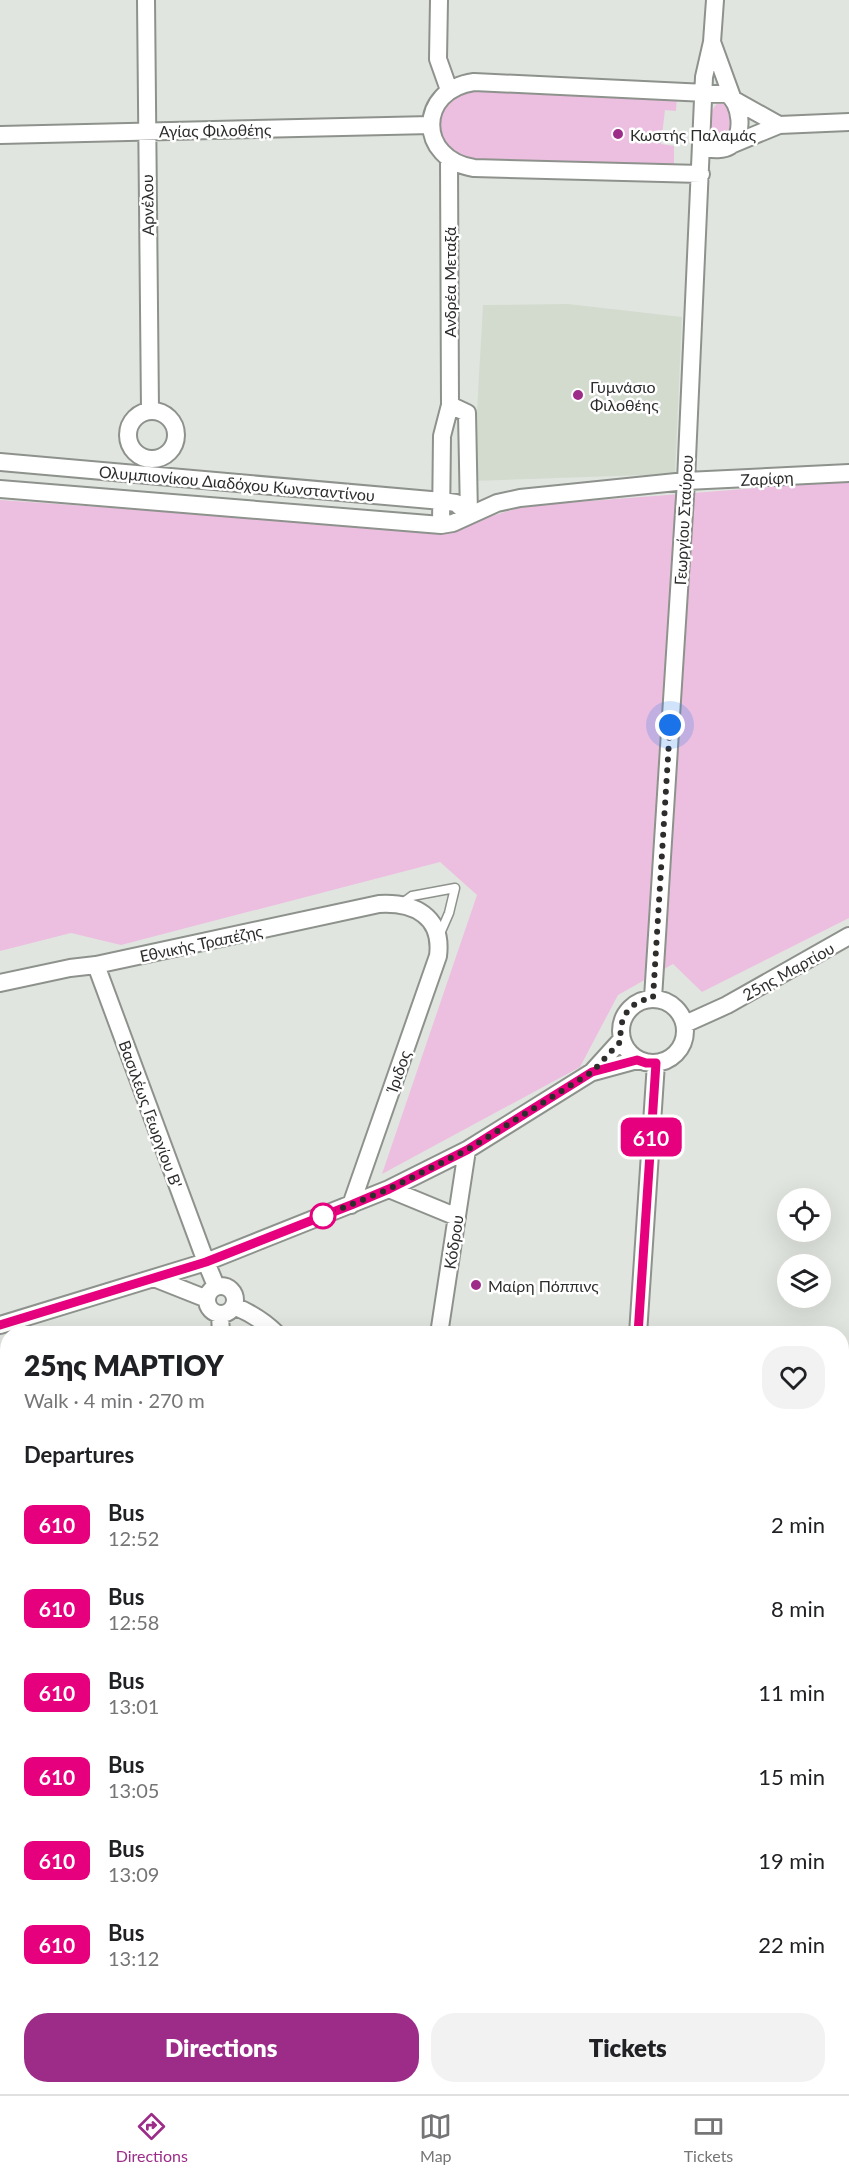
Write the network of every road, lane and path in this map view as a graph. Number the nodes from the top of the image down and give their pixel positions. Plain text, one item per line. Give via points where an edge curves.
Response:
1 (146, 0) edge
2 (439, 0) edge
3 (715, 0) edge
4 (712, 42) junction
5 (449, 90) junction
6 (703, 91) junction
7 (734, 99) junction
8 (849, 122) edge
9 (779, 124) junction
10 (431, 125) junction
11 (146, 132) junction
12 (0, 135) edge
13 (731, 145) junction
14 (701, 148) junction
15 (449, 160) junction
16 (700, 174) junction
17 (450, 405) junction
18 (150, 410) dead end
19 (0, 462) edge
20 (849, 473) edge
21 (686, 481) junction
22 (0, 489) edge
23 (442, 501) junction
24 (469, 515) junction
25 (441, 525) junction
26 (401, 904) junction
27 (439, 936) junction
28 (849, 936) edge
29 (96, 965) junction
30 (0, 983) edge
31 (653, 998) junction
32 (727, 1005) junction
33 (675, 1007) junction
34 (685, 1024) junction
35 (621, 1041) junction
36 (637, 1060) junction
37 (656, 1063) junction
38 (592, 1072) junction
39 (467, 1150) junction
40 (389, 1189) junction
41 (351, 1205) junction
42 (457, 1217) junction
43 (206, 1262) junction
44 (154, 1278) junction
45 (212, 1293) junction
46 (227, 1310) junction
47 (0, 1325) edge
48 (223, 1326) edge
49 (268, 1326) edge
50 (441, 1326) edge
51 (639, 1326) edge

1 - 11 street, Αρνέλου
2 - 5 street via 438,59
3 - 4 street, Γεωργίου Σταύρου
4 - 6 street, Γεωργίου Σταύρου
4 - 7 street, Γεωργίου Σταύρου
5 - 6 street via 474,82
5 - 10 street via 439,99
6 - 7 street via 727,94
6 - 14 street, Γεωργίου Σταύρου
7 - 9 street
7 - 13 street, Γεωργίου Σταύρου via 739,112 738,132
8 - 9 street
9 - 13 street
10 - 11 street, Αγίας Φιλοθέης
10 - 15 street via 439,150
11 - 12 street, Αγίας Φιλοθέης
11 - 18 street, Αρνέλου
13 - 14 street via 722,149
13 - 16 street
14 - 16 street, Γεωργίου Σταύρου
15 - 16 street via 474,168
15 - 17 street, Ανδρέα Μεταξά
16 - 21 street, Γεωργίου Σταύρου
17 - 23 street, Ανδρέα Μεταξά via 442,436
17 - 24 street via 466,413
19 - 23 street, Ολυμπιονίκου Διαδόχου Κωνσταντίνου
20 - 21 street, Ζαρίφη
21 - 24 street, Ολυμπιονίκου Διαδόχου Κωνσταντίνου via 520,498
21 - 31 street, Γεωργίου Σταύρου
22 - 25 street, Ολυμπιονίκου Διαδόχου Κωνσταντίνου
23 - 24 street, Ολυμπιονίκου Διαδόχου Κωνσταντίνου via 456,503
23 - 25 street, Ανδρέα Μεταξά
24 - 25 street, Ολυμπιονίκου Διαδόχου Κωνσταντίνου via 453,524
26 - 27 street via 421,912
26 - 27 lane, Εθνικής Τραπέζης via 412,896 455,888
26 - 29 street, Εθνικής Τραπέζης via 379,904
27 - 41 street, Ίριδος via 438,956
28 - 32 street, 25ης Μαρτίου
29 - 30 street, Εθνικής Τραπέζης
29 - 43 street, Βασιλέως Γεωργίου Β'
31 - 33 street
31 - 35 street via 636,1002 624,1015
32 - 33 street, 25ης Μαρτίου
32 - 34 street, 25ης Μαρτίου
33 - 34 street
34 - 37 street via 682,1045 676,1054
35 - 36 street
35 - 38 street
36 - 37 street
36 - 38 street
37 - 51 street
38 - 39 street
39 - 40 street
39 - 42 street, Κόδρου
40 - 41 street
40 - 42 street
41 - 43 street
42 - 50 street, Κόδρου
43 - 44 street
43 - 45 street, Βασιλέως Γεωργίου Β'
44 - 45 street
44 - 47 street
45 - 46 street via 211,1309
45 - 46 street via 222,1286 232,1290 235,1300
46 - 48 street
46 - 49 street via 252,1313

